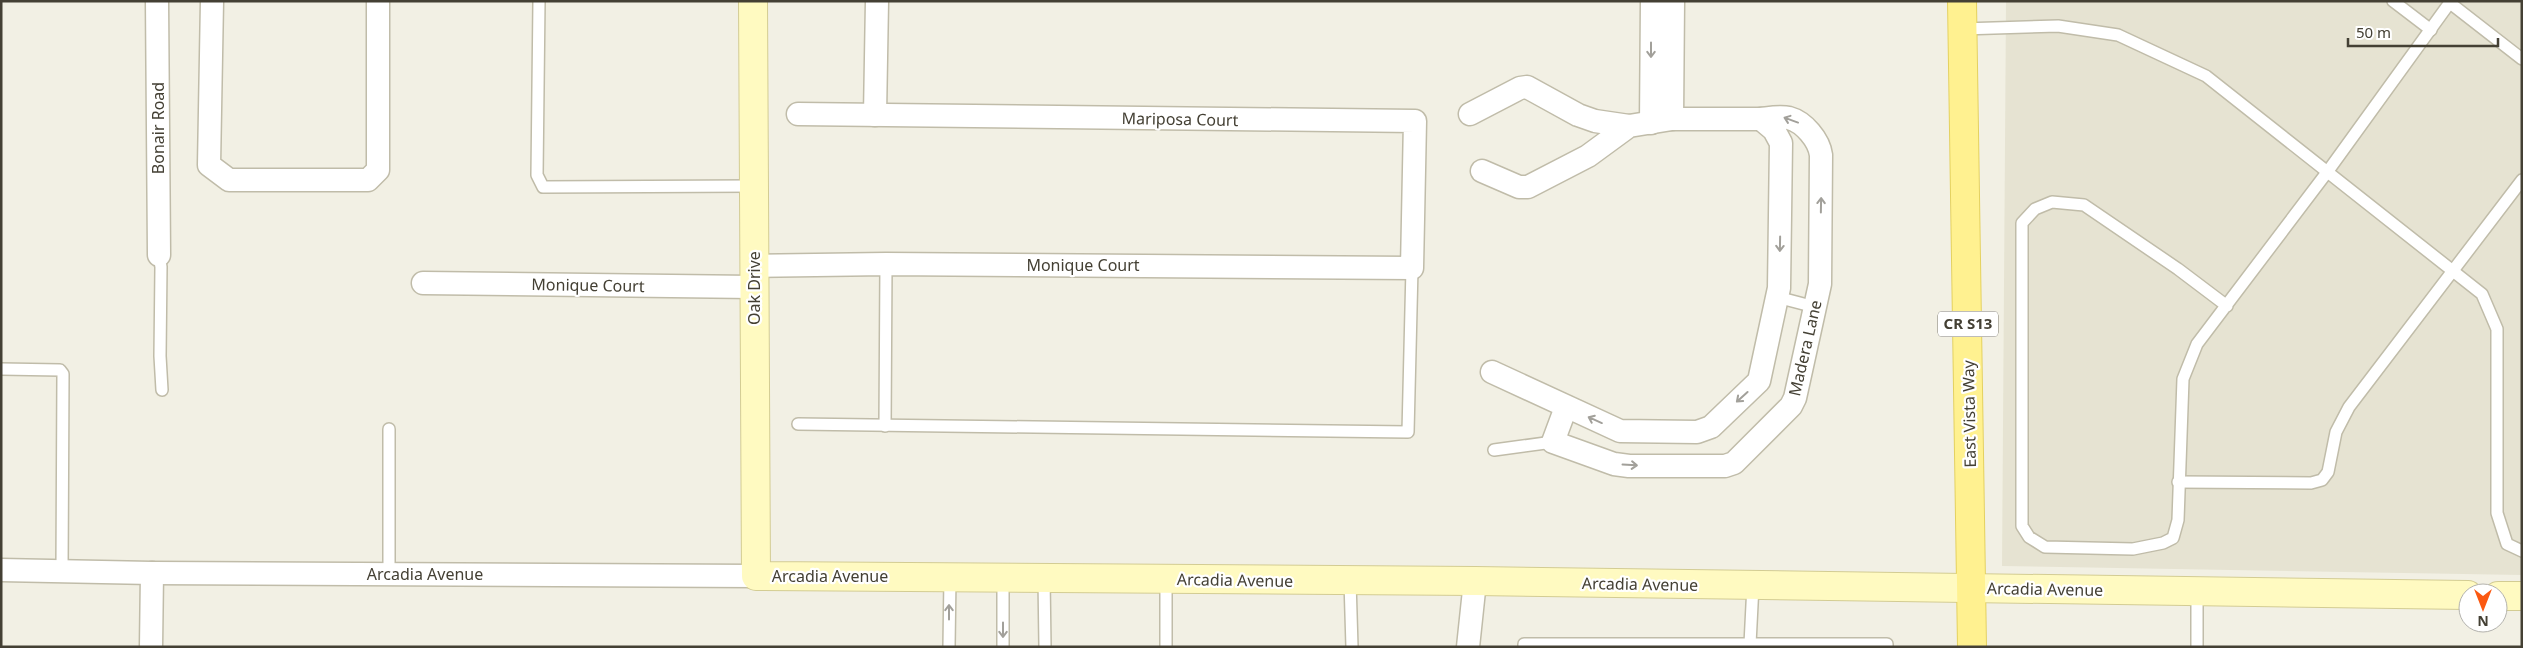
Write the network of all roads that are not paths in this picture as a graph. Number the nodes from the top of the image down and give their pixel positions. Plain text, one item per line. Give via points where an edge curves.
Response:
1 (157, 1) edge
2 (212, 1) edge
3 (378, 1) edge
4 (539, 1) edge
5 (753, 1) edge
6 (877, 1) edge
7 (1652, 1) edge
8 (1673, 1) edge
9 (1962, 1) edge
10 (2393, 1) edge
11 (2450, 2) edge
12 (1962, 29) junction
13 (2431, 30) junction
14 (2522, 59) edge
15 (798, 114) dead end
16 (1470, 114) dead end
17 (875, 115) junction
18 (1761, 119) junction
19 (1651, 123) junction
20 (1482, 171) dead end
21 (2328, 171) junction
22 (2522, 180) edge
23 (753, 186) junction
24 (159, 255) joint
25 (886, 264) junction
26 (1412, 268) junction
27 (2452, 269) junction
28 (753, 277) junction
29 (423, 283) dead end
30 (1777, 297) junction
31 (2227, 306) junction
32 (1816, 307) junction
33 (1, 369) edge
34 (1492, 372) dead end
35 (162, 390) dead end
36 (1566, 407) junction
37 (798, 424) dead end
38 (885, 426) junction
39 (389, 428) dead end
40 (1553, 442) junction
41 (1494, 450) dead end
42 (2178, 482) junction
43 (2522, 551) edge
44 (1, 570) edge
45 (62, 571) junction
46 (152, 573) junction
47 (389, 574) junction
48 (756, 576) junction
49 (950, 577) junction
50 (1003, 578) junction
51 (1044, 578) junction
52 (1166, 579) junction
53 (1350, 581) junction
54 (1475, 581) junction
55 (1753, 585) junction
56 (1973, 587) junction
57 (2197, 591) junction
58 (2458, 595) edge
59 (2508, 596) edge
60 (2522, 596) edge
61 (1750, 644) junction
62 (1578, 646) edge
63 (1832, 646) edge
64 (151, 647) edge
65 (949, 647) edge
66 (1003, 647) edge
67 (1045, 647) edge
68 (1166, 647) edge
69 (1352, 647) edge
70 (1468, 647) edge
71 (1524, 647) edge
72 (1887, 647) edge
73 (1972, 647) edge
74 (2196, 647) edge

1 - 24 street, Bonair Road
2 - 3 street via 209,165 229,180 368,180 378,170
4 - 23 lane via 537,175 543,187
5 - 23 street, Oak Drive
6 - 17 street
7 -> 19 street
8 - 19 street
9 - 12 main road, East Vista Way / CR S13
10 - 13 lane
11 - 13 lane
11 - 14 lane
12 - 21 lane via 2058,26 2118,35 2206,76
12 - 56 main road, East Vista Way / CR S13
13 - 21 lane
15 - 17 street, Mariposa Court
16 - 19 street, Madera Lane via 1528,87 1594,121
17 - 26 street, Mariposa Court via 1414,121
18 - 19 street, Madera Lane
18 -> 30 street via 1774,130 1781,143
32 -> 18 street, Madera Lane via 1820,284 1820,147 1801,124 1780,117
19 - 20 street via 1528,187 1519,187
21 - 27 lane
21 - 31 lane
22 - 27 lane
23 - 28 street, Oak Drive
24 - 35 lane
25 - 26 street, Monique Court
25 - 28 street, Monique Court
25 - 38 lane
26 - 38 lane via 1408,432
27 - 42 lane via 2349,406 2336,432 2328,472 2322,480 2311,483
27 - 43 lane via 2482,294 2497,329 2497,513 2507,544
28 - 29 street, Monique Court
28 - 48 street, Oak Drive
30 - 32 lane
30 -> 36 street via 1758,381 1705,430 1620,431
31 - 42 lane via 2197,344 2183,378
31 - 42 lane via 2084,205 2052,202 2035,209 2022,223 2022,526 2029,537 2045,547 2133,549 2163,543 2173,538 2178,520
40 -> 32 street, Madera Lane via 1600,460 1629,466 1725,466 1734,463 1791,406
33 - 45 lane via 60,370 62,374
34 - 36 street
36 - 40 street
37 - 38 lane
39 - 47 lane
40 - 41 lane
44 - 45 street, Arcadia Avenue
45 - 46 street, Arcadia Avenue
46 - 47 street, Arcadia Avenue
46 - 64 street
47 - 48 street, Arcadia Avenue
48 - 49 street, Arcadia Avenue
49 - 50 street, Arcadia Avenue
65 -> 49 lane
50 - 51 street, Arcadia Avenue
50 -> 66 lane
51 - 52 street, Arcadia Avenue
51 - 67 lane
52 - 53 street, Arcadia Avenue
52 - 68 lane
53 - 54 street, Arcadia Avenue
53 - 69 lane
54 - 55 street, Arcadia Avenue
54 - 70 street
55 - 56 street, Arcadia Avenue
55 - 61 lane
56 - 57 street, Arcadia Avenue
56 - 73 main road, East Vista Way / CR S13
57 - 58 street, Arcadia Avenue
57 - 74 lane
59 - 60 street
61 - 62 lane
61 - 63 lane
62 - 71 lane via 1524,644
63 - 72 lane via 1887,644

